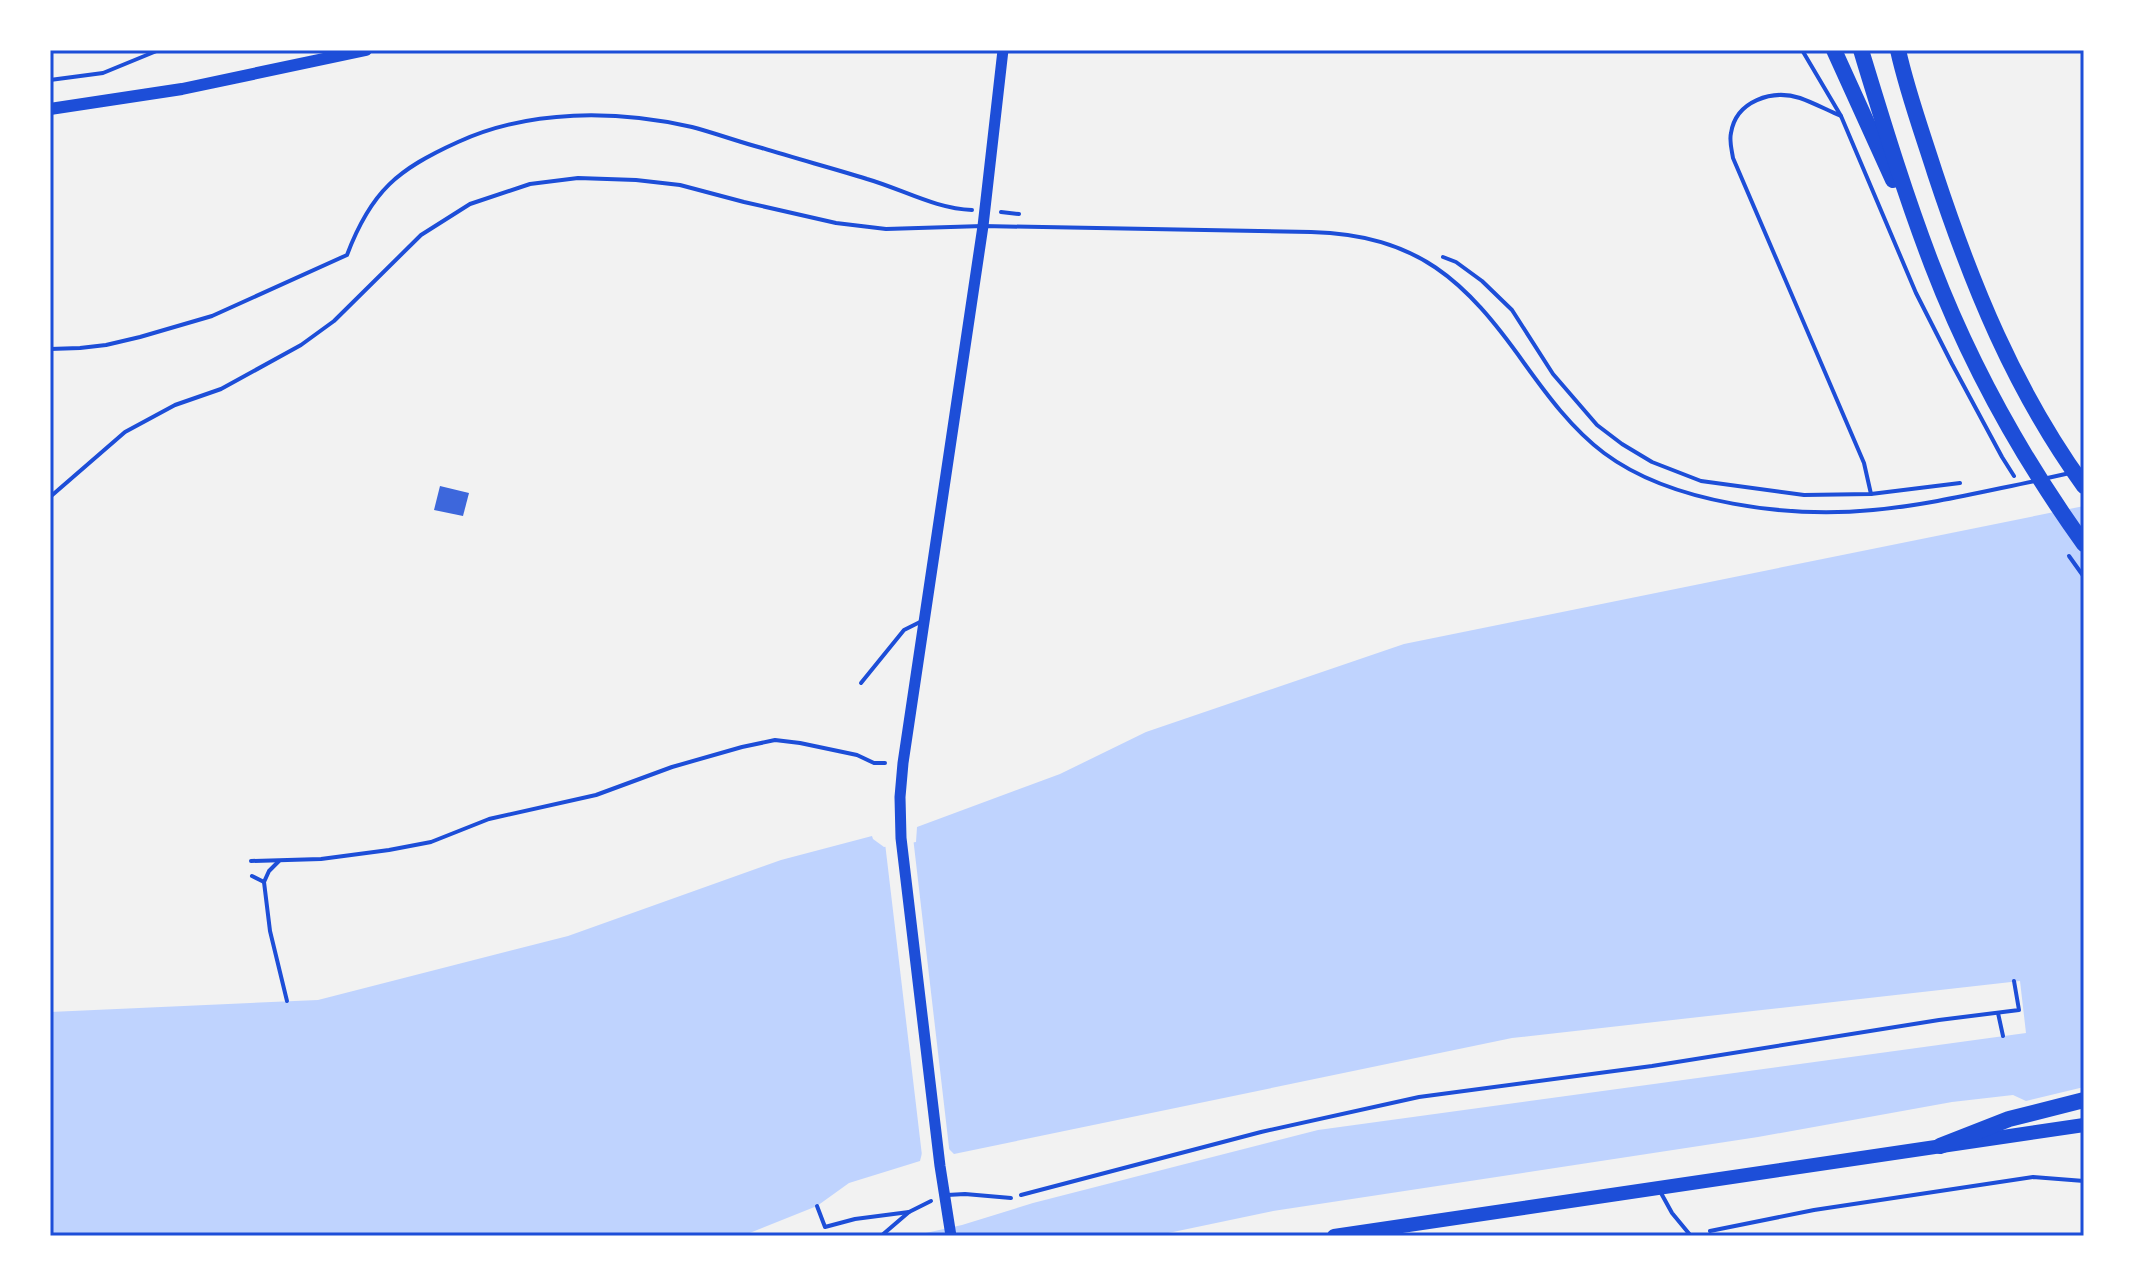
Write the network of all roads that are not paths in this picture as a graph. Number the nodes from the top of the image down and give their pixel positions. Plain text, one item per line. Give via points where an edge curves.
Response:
1 (333, 50) edge
2 (366, 50) edge
3 (1003, 50) edge
4 (1834, 50) edge
5 (1861, 50) edge
6 (1898, 50) edge
7 (262, 73) junction
8 (50, 109) edge
9 (1879, 132) junction
10 (983, 226) junction
11 (2084, 470) edge
12 (2084, 486) edge
13 (50, 497) edge
14 (2084, 544) edge
15 (924, 620) junction
16 (861, 683) dead end
17 (2084, 1100) edge
18 (2084, 1125) edge
19 (1940, 1146) junction
20 (1658, 1187) junction
21 (1011, 1198) road end
22 (945, 1200) junction
23 (951, 1236) edge
24 (1334, 1236) edge
25 (1691, 1236) edge

1 - 7 main road
2 - 7 main road
3 - 10 street
4 - 9 highway
5 - 9 highway
6 - 12 highway via 1956,236 1995,333 2031,403
7 - 8 main road
9 - 14 highway via 2000,413
10 - 11 lane via 1339,233 1395,247 1454,280 1490,317 1583,436 1604,453 1652,481 1727,502 1775,509 1872,510
10 - 13 lane via 886,229 836,223 680,185 636,180 578,178 530,184 470,204 421,235 334,321 301,345 125,432
10 - 15 street
15 - 16 lane via 904,630
15 - 22 street via 903,763 901,838
17 - 19 highway via 2009,1119
18 - 19 main road
19 - 20 main road
20 - 24 main road
20 - 25 lane
21 - 22 lane via 965,1194
22 - 23 street

